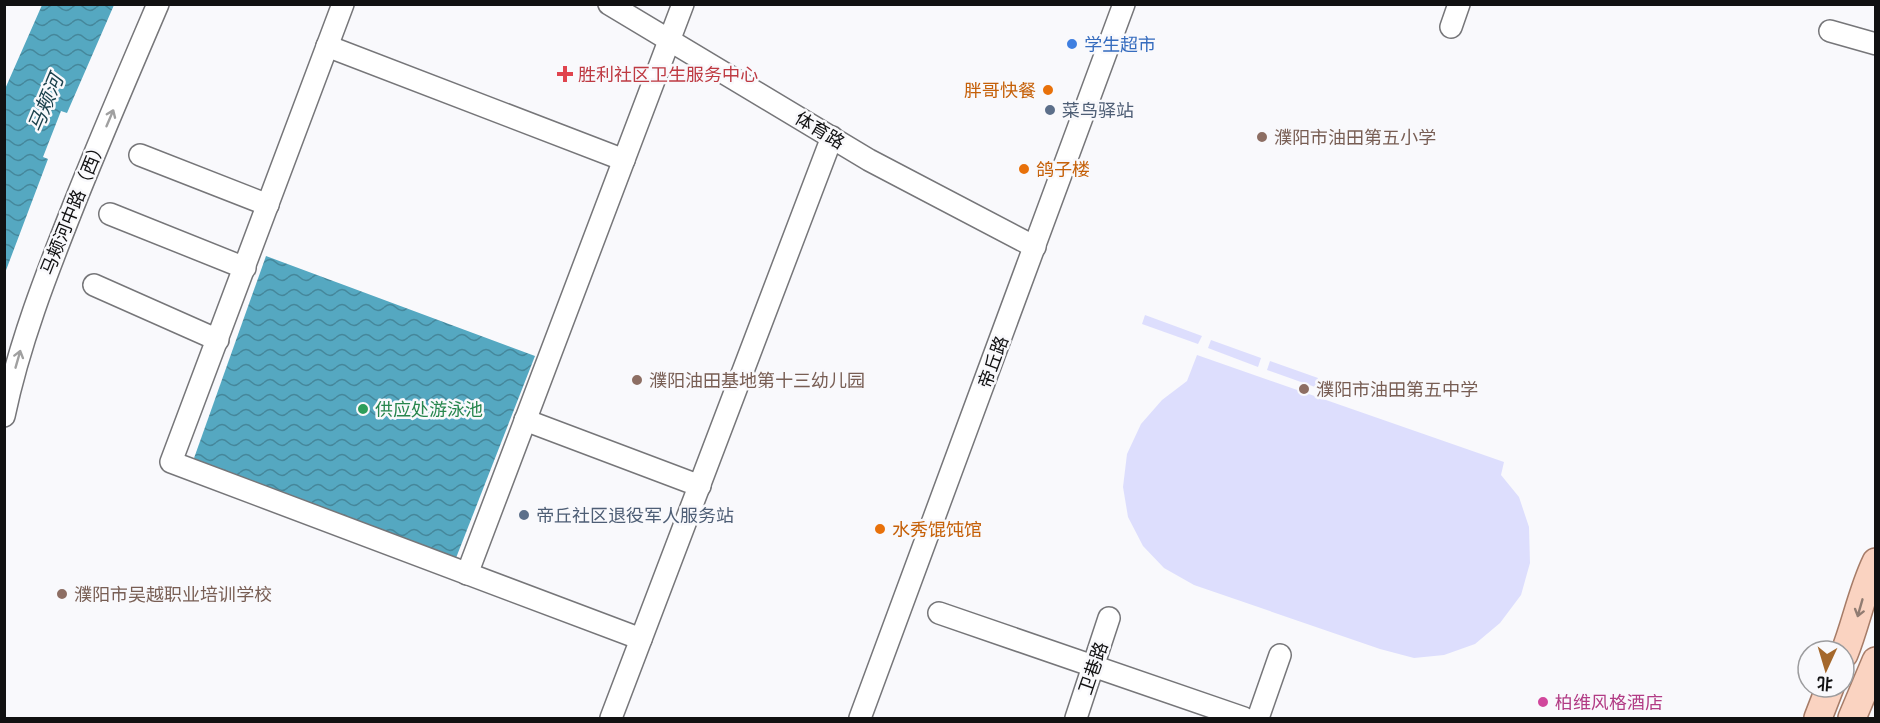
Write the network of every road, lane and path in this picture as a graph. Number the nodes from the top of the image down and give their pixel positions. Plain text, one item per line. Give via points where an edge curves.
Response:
1 (158, 4) edge
2 (343, 4) edge
3 (609, 4) edge
4 (683, 4) edge
5 (1124, 4) edge
6 (1459, 4) edge
7 (1451, 27) dead end
8 (1830, 31) dead end
9 (669, 41) junction
10 (1875, 44) edge
11 (327, 46) junction
12 (832, 137) junction
13 (140, 155) dead end
14 (624, 160) junction
15 (268, 205) junction
16 (110, 214) dead end
17 (1035, 247) junction
18 (245, 268) junction
19 (94, 285) dead end
20 (218, 340) junction
21 (4, 416) edge
22 (525, 420) junction
23 (700, 486) junction
24 (1875, 562) edge
25 (467, 574) junction
26 (939, 613) dead end
27 (1110, 618) dead end
28 (641, 639) junction
29 (1850, 639) edge
30 (1280, 655) dead end
31 (1875, 661) edge
32 (1094, 665) junction
33 (1825, 699) edge
34 (611, 718) edge
35 (860, 718) edge
36 (1076, 718) edge
37 (1244, 718) edge
38 (1258, 718) edge
39 (1818, 718) edge
40 (1852, 718) edge

21 -> 1 street, 马颊河中路（西） via 25,335 50,263
2 - 11 street
3 - 9 street, 体育路
4 - 9 street
5 - 17 street, 帝丘路
6 - 7 street
8 - 10 street
9 - 12 street, 体育路
9 - 14 street
11 - 14 street
11 - 15 street
12 - 17 street, 体育路
12 - 23 street
13 - 15 street
14 - 22 street
15 - 18 street
16 - 18 street
17 - 35 street, 帝丘路
18 - 20 street
19 - 20 street
20 - 25 street via 171,462
22 - 23 street
22 - 25 street
23 - 28 street
24 -> 29 main road
25 - 28 street
26 - 32 street
27 - 32 street, 卫巷路
28 - 34 street
30 - 38 street
31 - 40 main road
32 - 36 street, 卫巷路
32 - 37 street
33 - 39 main road

